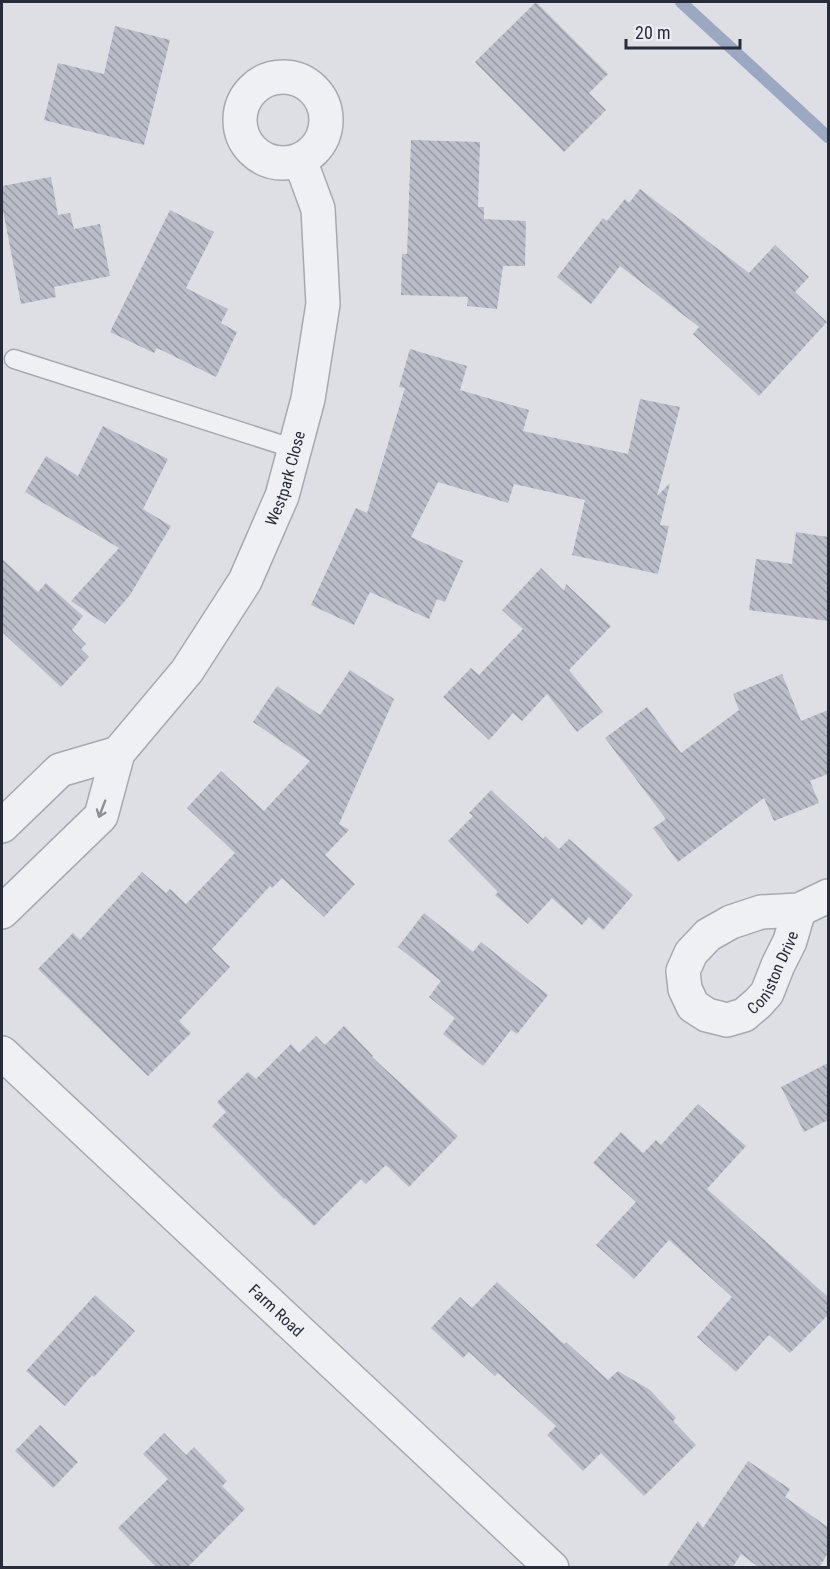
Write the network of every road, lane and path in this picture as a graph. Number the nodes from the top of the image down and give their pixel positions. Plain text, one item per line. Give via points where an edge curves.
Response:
1 (300, 160) dead end
2 (14, 360) dead end
3 (294, 449) junction
4 (118, 753) junction
5 (2, 826) edge
6 (828, 896) edge
7 (799, 910) dead end
8 (2, 912) edge
9 (2, 1053) edge
10 (552, 1568) edge

1 - 3 street, Westpark Close via 318,208 323,304 308,399
2 - 3 lane
3 - 4 street, Westpark Close via 282,496 245,581 187,671
4 - 5 street via 60,770
4 -> 8 street, Westpark Close via 101,816
6 - 7 street, Coniston Drive
9 - 10 street, Farm Road

